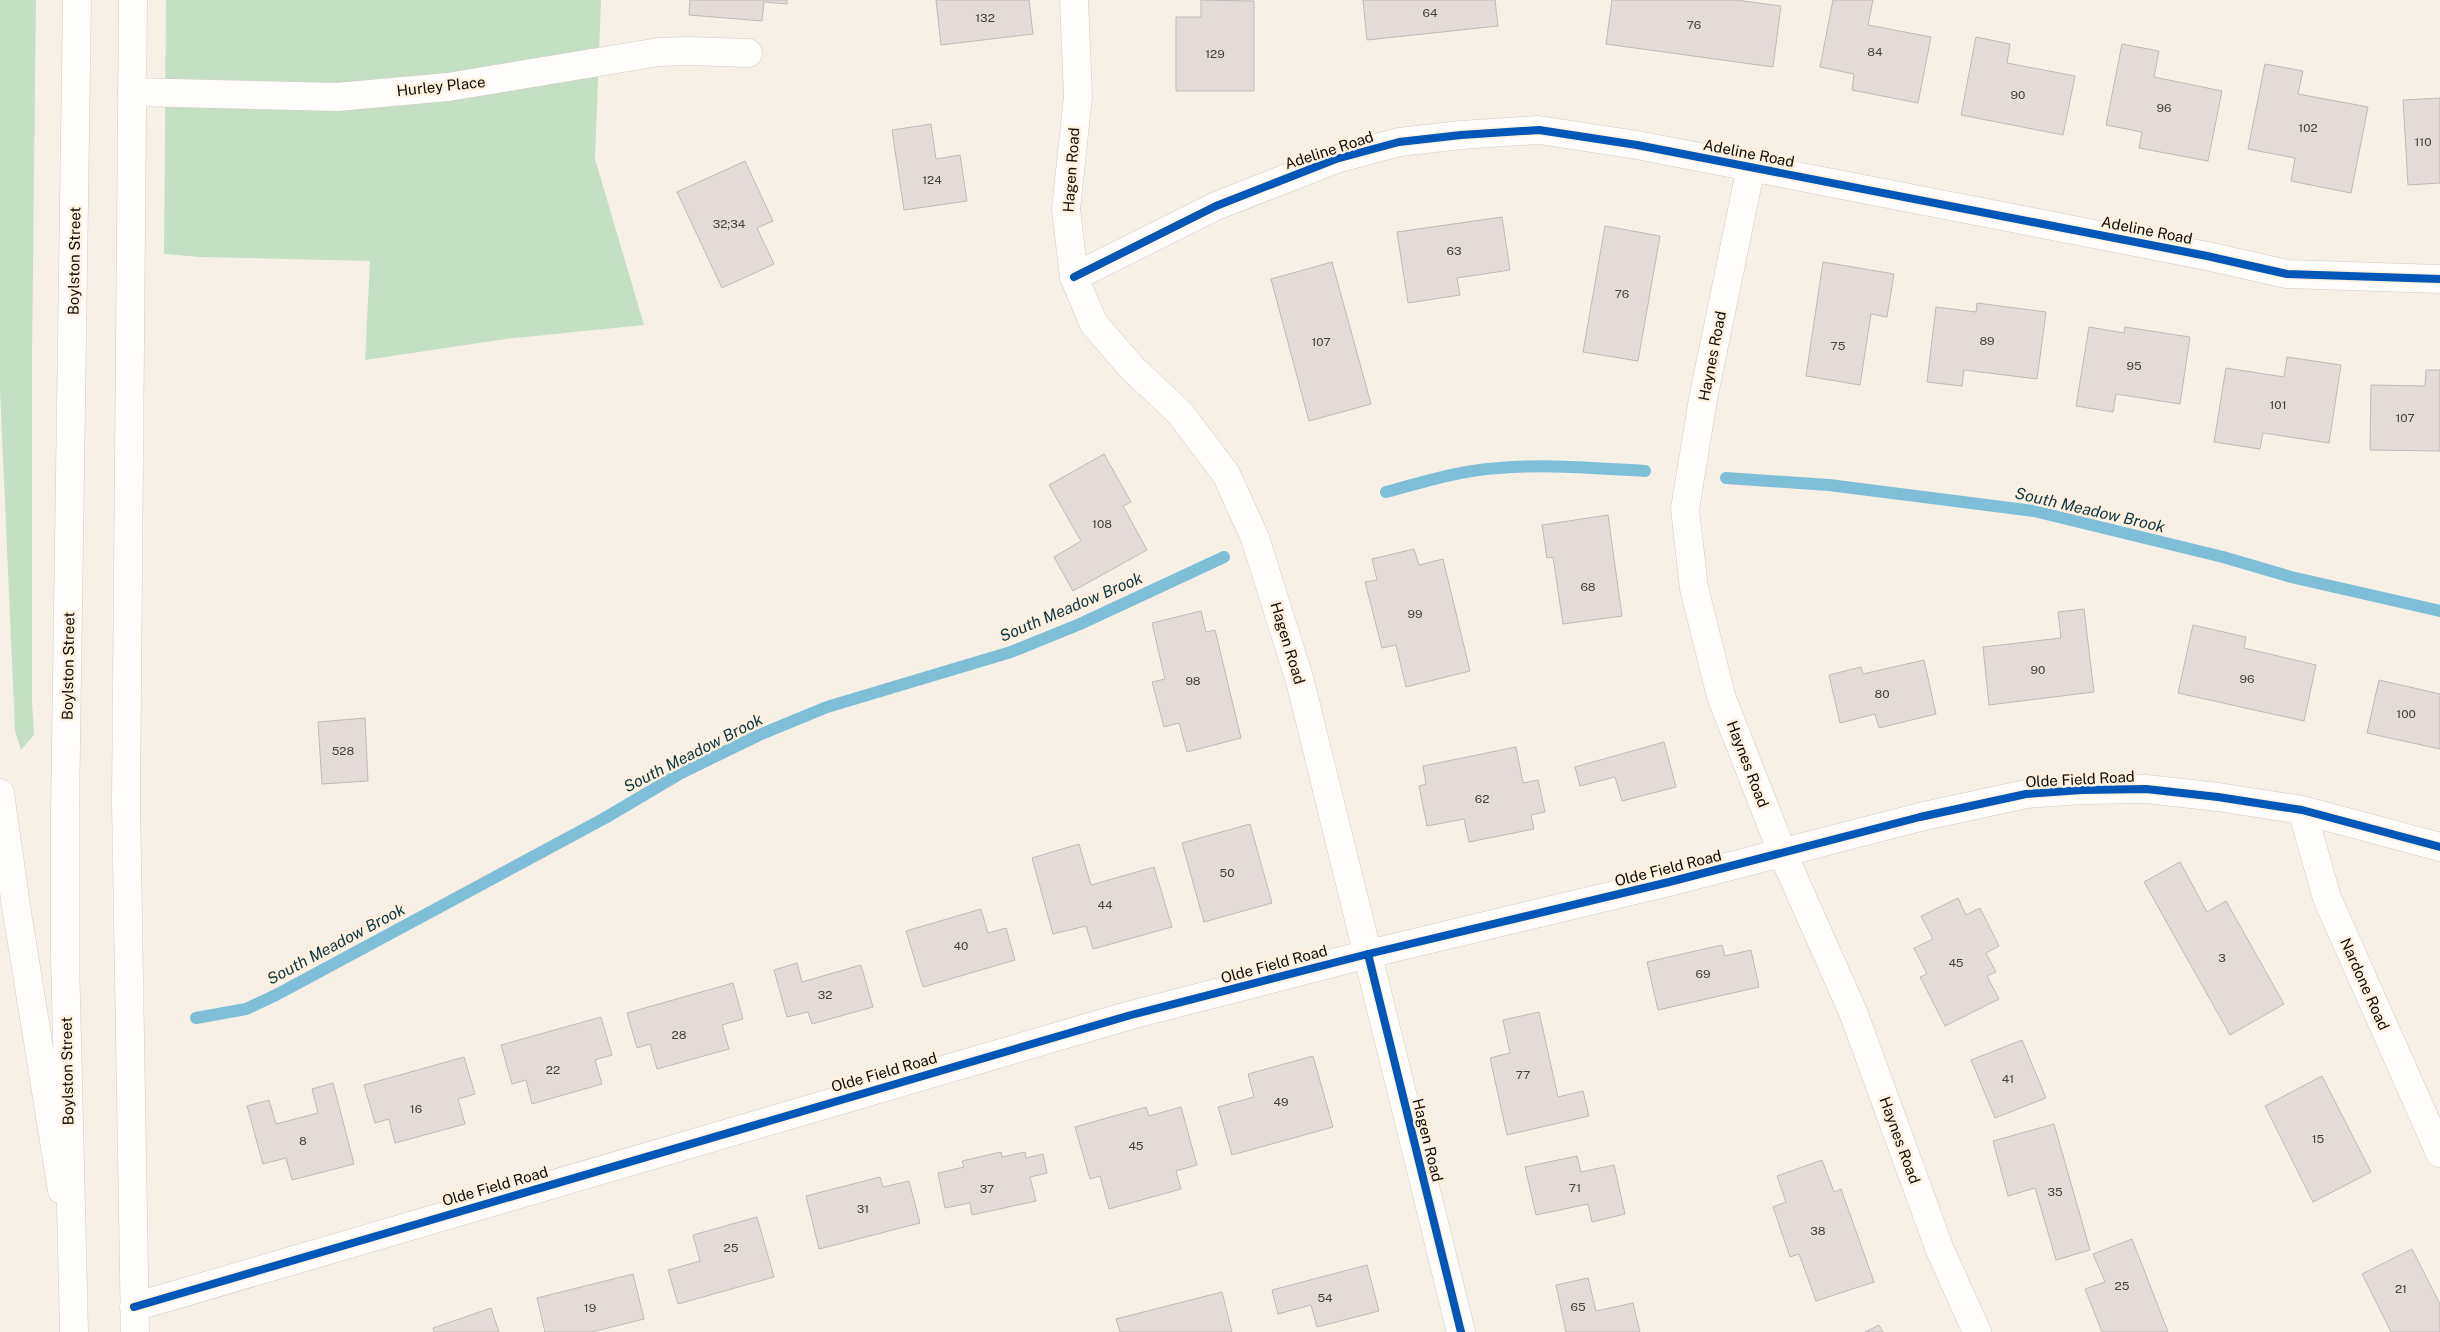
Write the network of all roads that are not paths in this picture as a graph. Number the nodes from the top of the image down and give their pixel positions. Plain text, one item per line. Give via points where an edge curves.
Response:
1 (76, 0) edge
2 (133, 0) edge
3 (1074, 0) edge
4 (748, 53) dead end
5 (132, 92) junction
6 (1751, 168) junction
7 (1074, 277) junction
8 (2440, 279) edge
9 (0, 794) edge
10 (2302, 810) junction
11 (2440, 847) edge
12 (1782, 852) junction
13 (1368, 954) junction
14 (2440, 1153) edge
15 (71, 1245) junction
16 (134, 1320) edge
17 (74, 1332) edge
18 (1462, 1332) edge
19 (1977, 1332) edge

1 - 15 main road, Boylston Street via 65,812
2 - 5 main road
3 - 7 main road, Hagen Road via 1078,96 1066,210
4 - 5 main road, Hurley Place via 659,52 448,87 337,97
5 - 16 main road via 126,811
6 - 7 main road, Adeline Road via 1637,145 1538,130 1399,142 1336,159 1216,206
6 - 8 main road, Adeline Road via 2287,274
6 - 12 main road, Haynes Road via 1703,399 1685,509 1694,588 1721,696
7 - 13 main road, Hagen Road via 1094,324 1133,369 1180,413 1226,474 1255,538 1300,681
9 - 15 main road
10 - 11 main road, Olde Field Road
10 - 12 main road, Olde Field Road via 2146,789 2026,794
10 - 14 main road, Nardone Road via 2327,898
12 - 13 main road, Olde Field Road
12 - 19 main road, Haynes Road via 1853,1012 1940,1250
13 - 16 main road, Olde Field Road via 1044,1039
13 - 18 main road, Hagen Road
15 - 17 main road, Boylston Street

